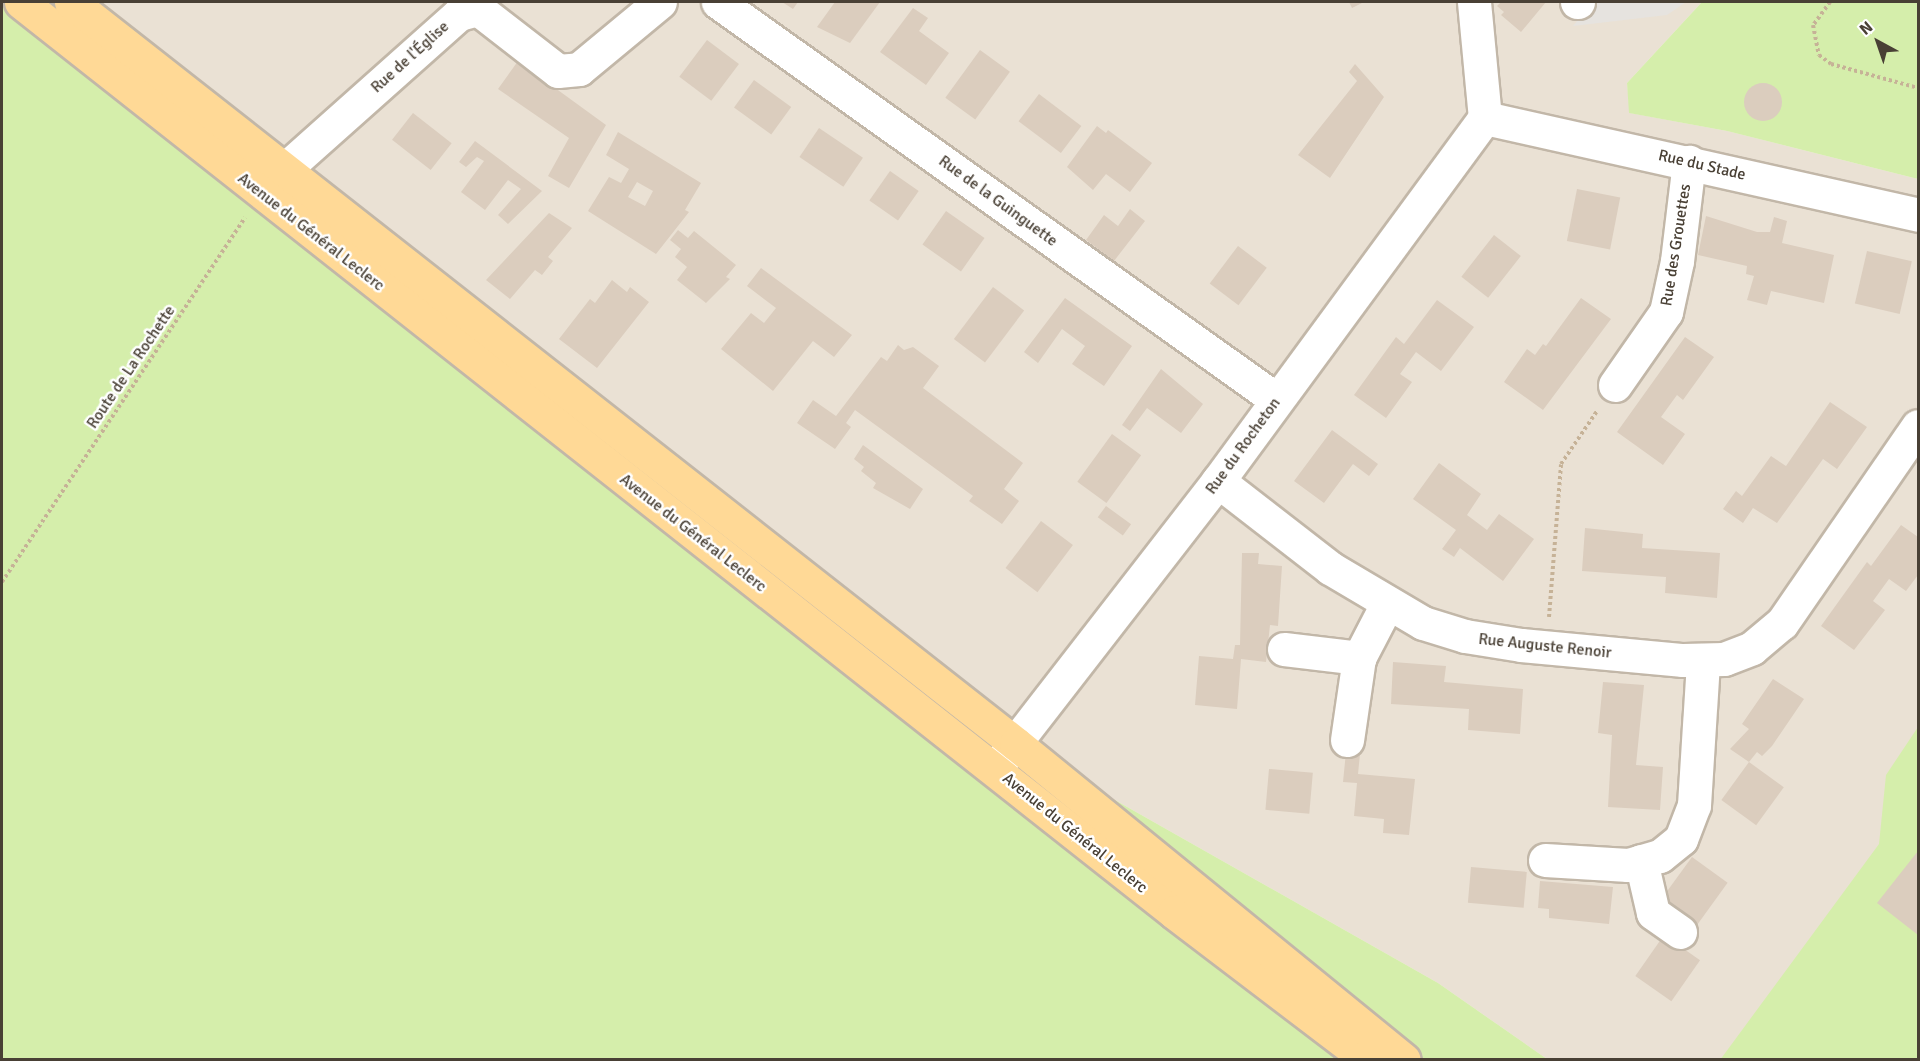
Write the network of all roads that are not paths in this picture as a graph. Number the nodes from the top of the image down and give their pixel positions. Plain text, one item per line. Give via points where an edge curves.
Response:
1 (21, 2) edge
2 (71, 2) edge
3 (660, 2) edge
4 (718, 2) edge
5 (1474, 2) edge
6 (1485, 118) junction
7 (1689, 162) junction
8 (285, 169) junction
9 (1918, 215) edge
10 (1615, 385) road end
11 (1277, 400) junction
12 (1918, 426) edge
13 (1218, 481) junction
14 (1387, 604) junction
15 (1284, 649) dead end
16 (1359, 658) junction
17 (1703, 660) junction
18 (1347, 740) dead end
19 (1016, 744) junction
20 (994, 769) junction
21 (1545, 860) dead end
22 (1641, 861) junction
23 (1680, 932) dead end
24 (1368, 1059) edge
25 (1404, 1059) edge

1 - 20 main road, Avenue du Général Leclerc
2 - 8 main road, Avenue du Général Leclerc
3 - 8 street, Rue de l'Église via 579,69 558,71 478,9 459,14
4 - 11 street, Rue de la Guinguette
5 - 6 street
6 - 7 street, Rue du Stade
6 - 11 street, Rue du Rocheton
7 - 9 street, Rue du Stade
7 - 10 street, Rue des Grouettes via 1677,261 1666,312
8 - 19 main road, Avenue du Général Leclerc
11 - 13 street, Rue du Rocheton
12 - 17 street, Rue Auguste Renoir via 1782,623 1752,648 1724,659
13 - 14 street, Rue Auguste Renoir via 1330,568
13 - 19 street, Rue du Rocheton
14 - 16 street
14 - 17 street, Rue Auguste Renoir via 1423,623 1465,636
15 - 16 street
16 - 18 street
17 - 22 street via 1694,805 1681,839 1660,856
19 - 20 street, Rue du Rocheton
19 - 25 main road, Avenue du Général Leclerc
20 - 24 main road, Avenue du Général Leclerc
21 - 22 street via 1628,865
22 - 23 street via 1653,913

